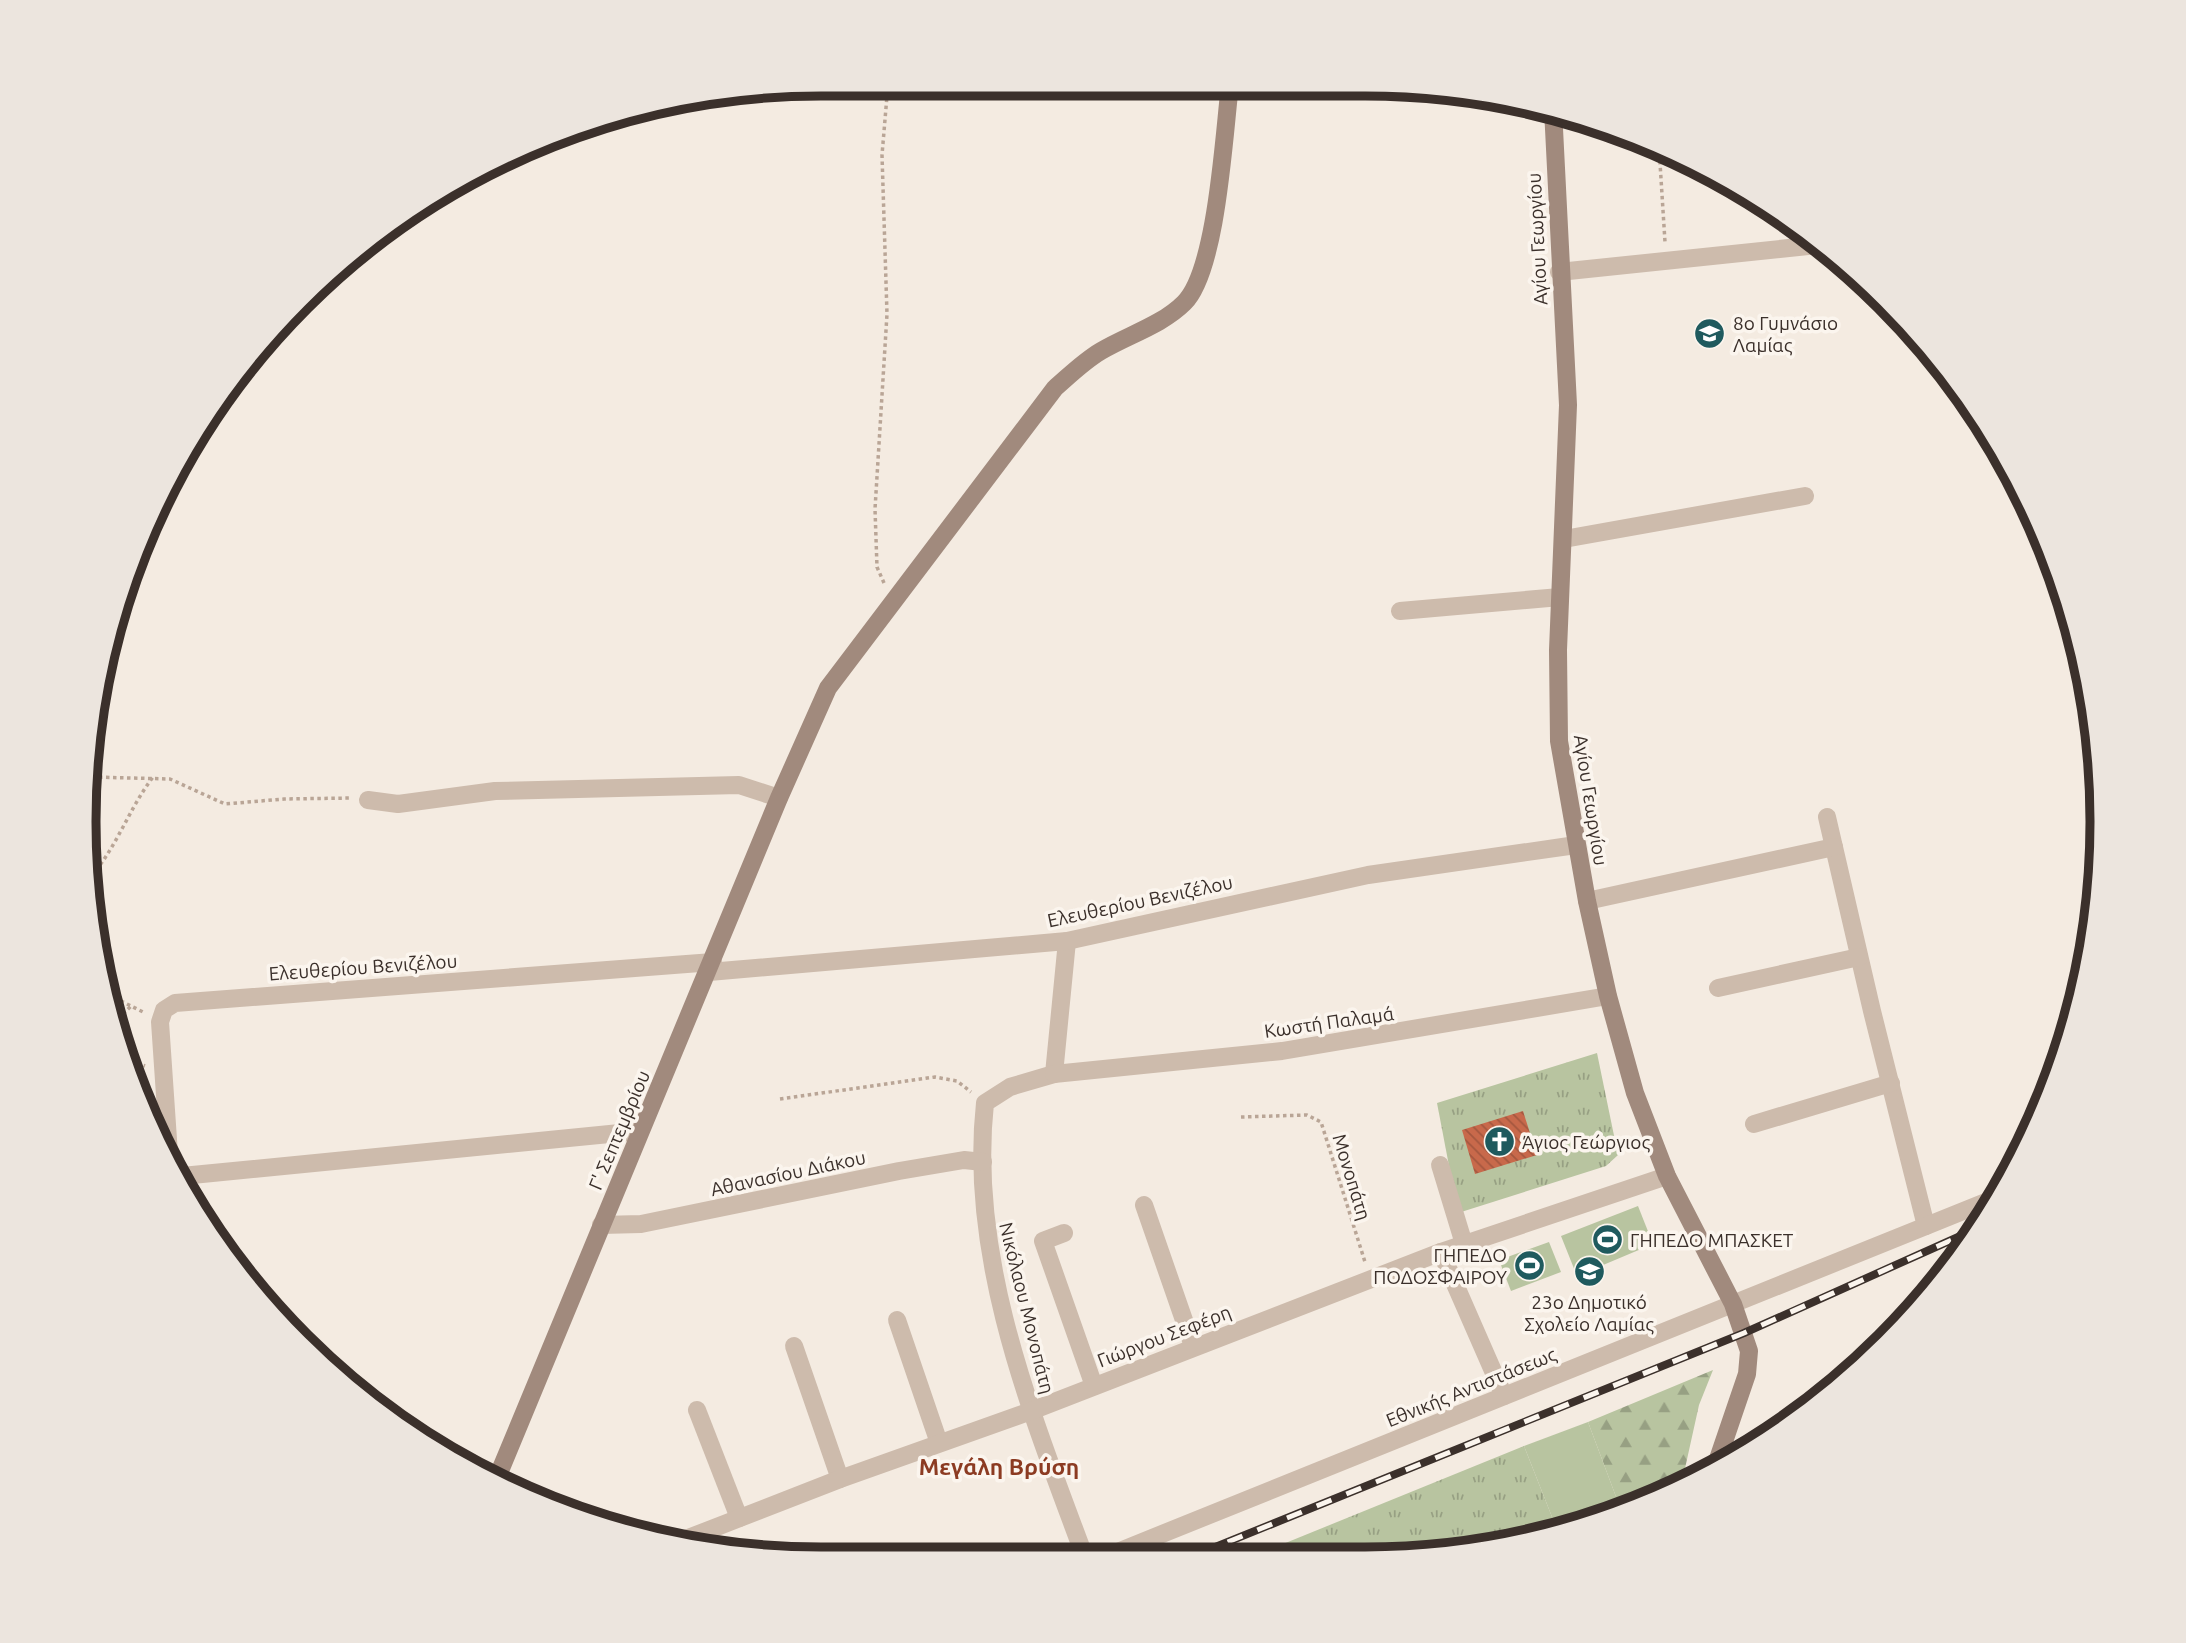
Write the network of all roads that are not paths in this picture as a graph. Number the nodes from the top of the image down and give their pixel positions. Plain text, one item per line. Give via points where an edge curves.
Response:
1 (1229, 96) edge
2 (1553, 121) edge
3 (1805, 245) edge
4 (1559, 272) junction
5 (1805, 496) dead end
6 (1564, 539) junction
7 (1560, 597) junction
8 (1400, 611) dead end
9 (779, 798) junction
10 (368, 800) road end
11 (1827, 817) dead end
12 (1576, 845) junction
13 (1834, 847) junction
14 (1587, 901) junction
15 (1067, 941) junction
16 (1859, 957) junction
17 (711, 967) junction
18 (1718, 988) dead end
19 (1608, 996) junction
20 (1054, 1074) junction
21 (1891, 1083) junction
22 (1754, 1125) dead end
23 (640, 1131) junction
24 (168, 1135) edge
25 (982, 1162) junction
26 (1440, 1165) dead end
27 (188, 1175) edge
28 (1667, 1176) junction
29 (1980, 1204) edge
30 (1144, 1205) dead end
31 (601, 1225) junction
32 (1926, 1226) junction
33 (1064, 1233) dead end
34 (1464, 1244) junction
35 (1441, 1252) junction
36 (1733, 1304) junction
37 (897, 1320) dead end
38 (794, 1346) dead end
39 (1193, 1346) junction
40 (1094, 1385) junction
41 (1504, 1396) junction
42 (697, 1410) dead end
43 (1031, 1411) junction
44 (939, 1443) junction
45 (1720, 1454) edge
46 (500, 1471) edge
47 (840, 1479) junction
48 (739, 1518) junction
49 (695, 1536) edge
50 (1081, 1547) edge
51 (1130, 1547) edge

1 - 9 street, Γ' Σεπτεμβρίου via 1215,209 1197,287 1185,303 1100,352 1055,388 828,688
2 - 4 street, Αγίου Γεωργίου
3 - 4 street
4 - 6 street, Αγίου Γεωργίου via 1568,405
5 - 6 street
6 - 7 street, Αγίου Γεωργίου
7 - 8 street
7 - 12 street, Αγίου Γεωργίου via 1559,741
9 - 10 street via 739,785 495,791 398,804
9 - 17 street, Γ' Σεπτεμβρίου
11 - 13 street
12 - 14 street, Αγίου Γεωργίου
12 - 15 street, Ελευθερίου Βενιζέλου via 1368,875
13 - 14 street
13 - 16 street
14 - 19 street, Αγίου Γεωργίου
15 - 17 street, Ελευθερίου Βενιζέλου
15 - 20 street
16 - 18 street
16 - 21 street
17 - 23 street, Γ' Σεπτεμβρίου
17 - 24 street, Ελευθερίου Βενιζέλου via 176,1003 164,1010 160,1022
19 - 20 street, Κωστή Παλαμά via 1282,1051
19 - 28 street, Αγίου Γεωργίου via 1634,1093
20 - 25 street, Νικόλαου Μονοπάτη via 1010,1087 985,1103
21 - 22 street
21 - 32 street
23 - 27 street
23 - 31 street, Γ' Σεπτεμβρίου
25 - 31 street, Αθανασίου Διάκου via 964,1160 641,1224
25 - 43 street, Νικόλαου Μονοπάτη via 982,1203 991,1262
26 - 34 street
28 - 34 street, Γιώργου Σεφέρη
28 - 36 street, Αγίου Γεωργίου
29 - 32 street, Εθνικής Αντιστάσεως
30 - 39 street
31 - 46 street, Γ' Σεπτεμβρίου
32 - 36 street, Εθνικής Αντιστάσεως
33 - 40 street via 1042,1241
34 - 35 street, Γιώργου Σεφέρη
35 - 39 street, Γιώργου Σεφέρη
35 - 41 street
36 - 41 street, Εθνικής Αντιστάσεως
36 - 45 street, Αγίου Γεωργίου via 1749,1361
37 - 44 street
38 - 47 street
39 - 40 street, Γιώργου Σεφέρη
40 - 43 street, Γιώργου Σεφέρη
41 - 51 street, Εθνικής Αντιστάσεως
42 - 48 street
43 - 44 street, Γιώργου Σεφέρη
43 - 50 street, Νικόλαου Μονοπάτη
44 - 47 street, Γιώργου Σεφέρη
47 - 48 street, Γιώργου Σεφέρη
48 - 49 street, Γιώργου Σεφέρη

